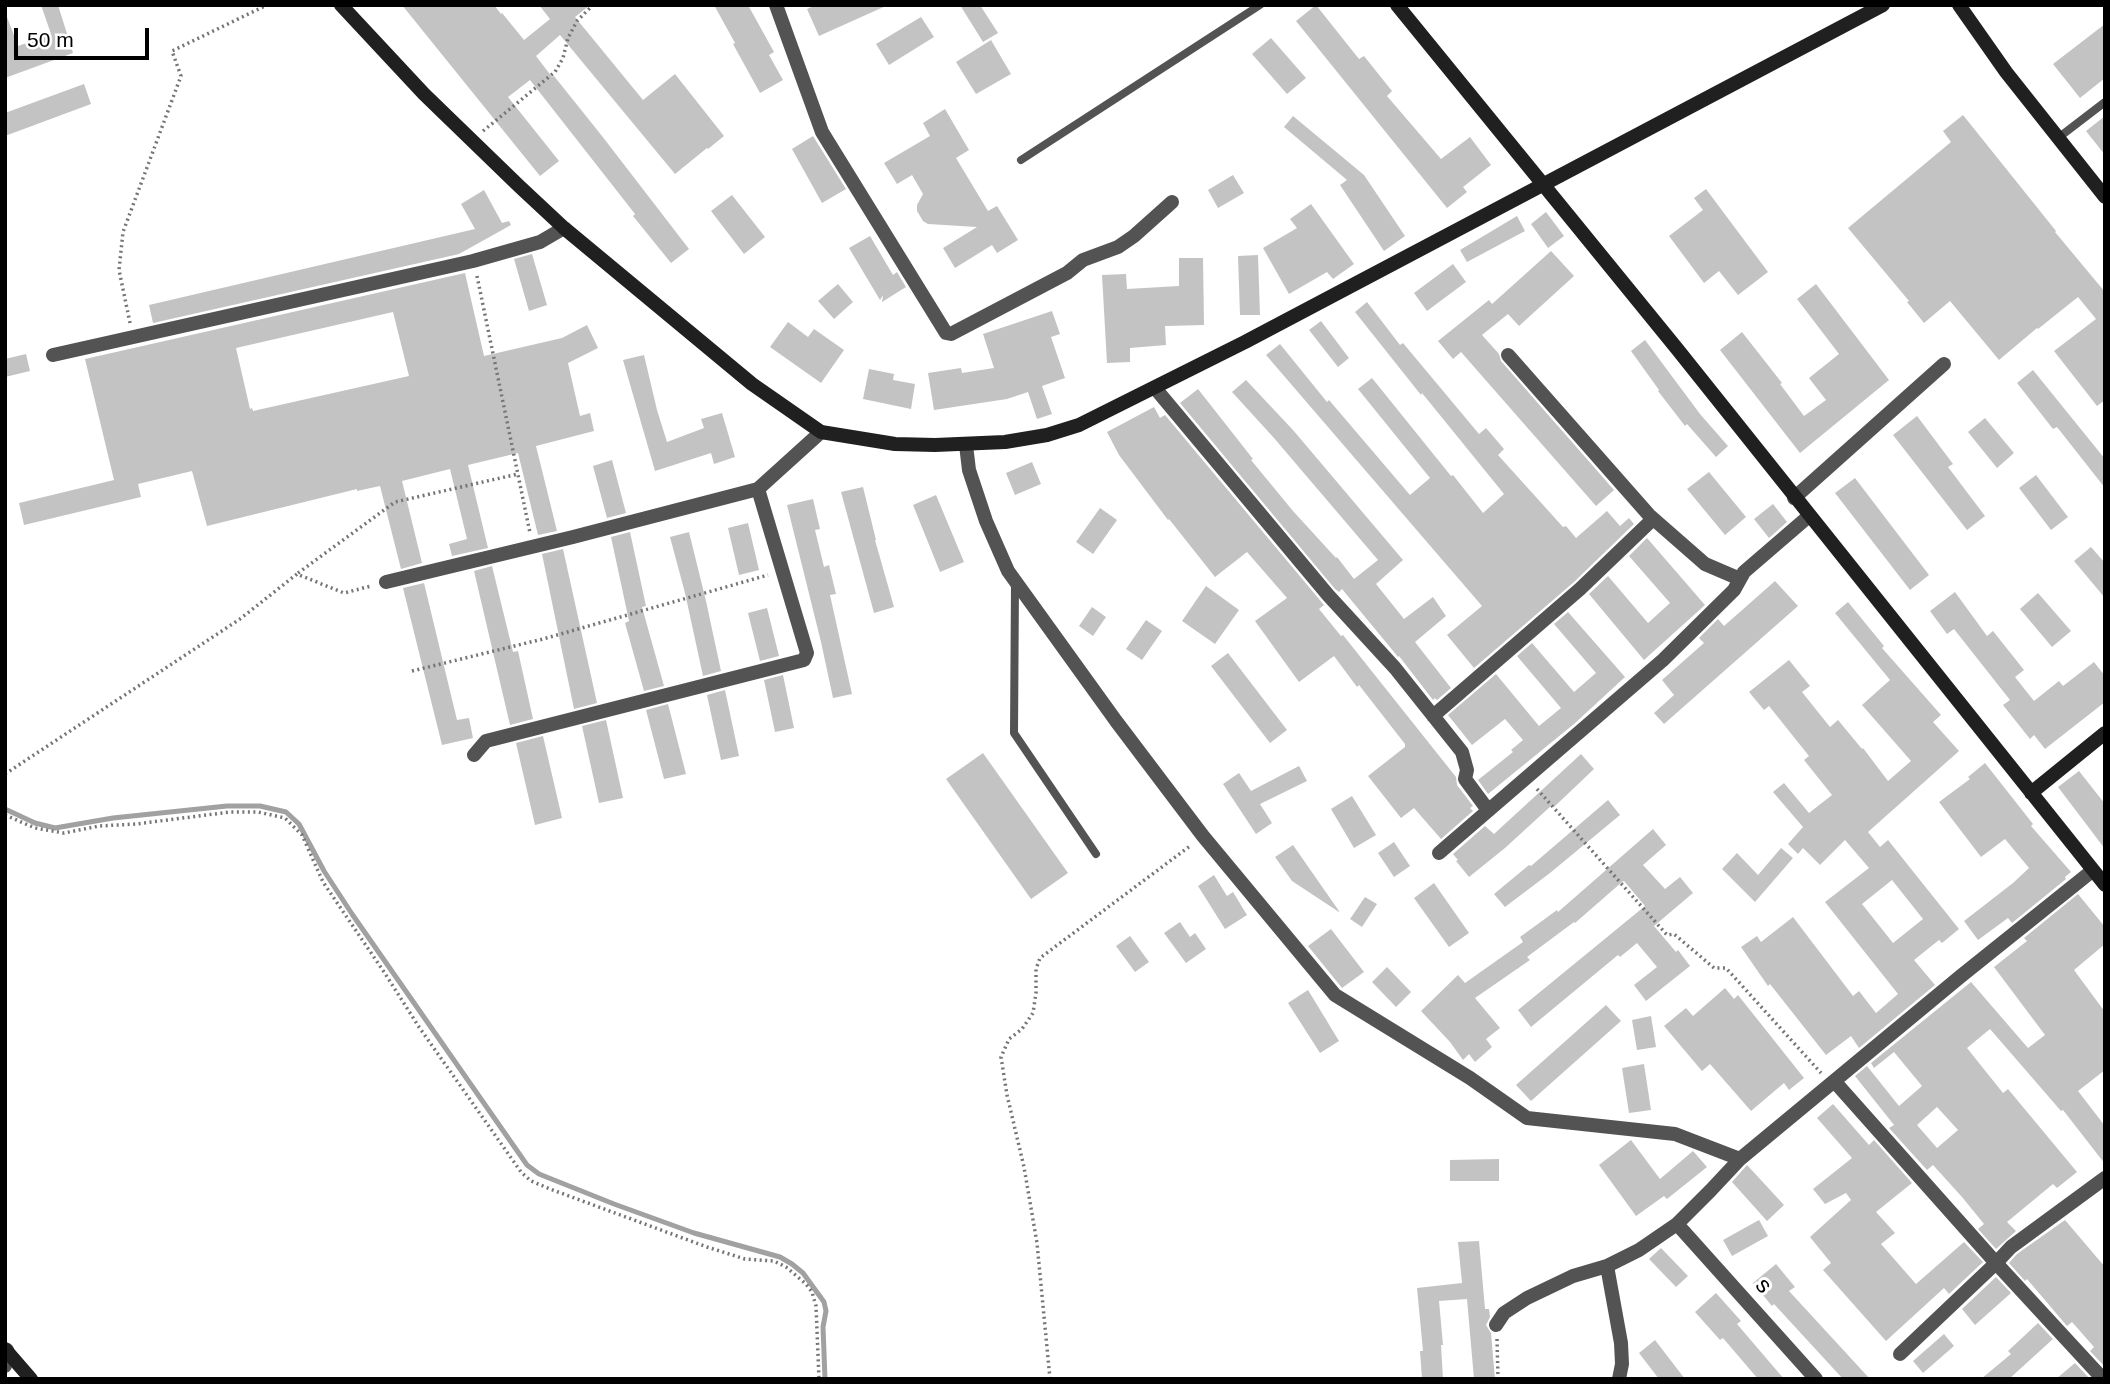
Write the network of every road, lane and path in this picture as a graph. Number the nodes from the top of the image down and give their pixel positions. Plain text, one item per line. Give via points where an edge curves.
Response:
1 (267, 5) edge
2 (341, 5) edge
3 (593, 5) edge
4 (776, 5) edge
5 (1260, 5) edge
6 (1397, 5) edge
7 (1883, 5) edge
8 (1959, 5) edge
9 (2105, 102) edge
10 (2058, 138) junction
11 (471, 141) junction
12 (1021, 160) dead end
13 (1542, 184) junction
14 (2105, 197) edge
15 (1172, 202) dead end
16 (564, 228) junction
17 (473, 261) junction
18 (133, 336) junction
19 (53, 355) dead end
20 (1508, 355) dead end
21 (1944, 364) dead end
22 (1155, 388) junction
23 (821, 432) junction
24 (967, 445) junction
25 (518, 474) junction
26 (758, 489) junction
27 (1794, 498) junction
28 (1809, 516) junction
29 (1653, 519) junction
30 (533, 547) junction
31 (782, 571) junction
32 (297, 574) junction
33 (1740, 579) junction
34 (1015, 581) junction
35 (386, 582) joint
36 (412, 671) dead end
37 (1433, 716) junction
38 (2105, 733) edge
39 (474, 755) dead end
40 (5, 774) edge
41 (1526, 777) junction
42 (2031, 793) junction
43 (1488, 810) junction
44 (5, 815) edge
45 (1203, 836) junction
46 (1439, 853) dead end
47 (1096, 854) dead end
48 (2092, 871) junction
49 (2105, 886) edge
50 (1833, 1083) junction
51 (1740, 1159) junction
52 (2105, 1178) edge
53 (1677, 1224) junction
54 (1996, 1263) junction
55 (1607, 1266) junction
56 (1496, 1325) joint
57 (6, 1350) edge
58 (1900, 1354) dead end
59 (5, 1366) edge
60 (31, 1379) edge
61 (819, 1379) edge
62 (1050, 1379) edge
63 (1498, 1379) edge
64 (1619, 1379) edge
65 (1816, 1379) edge
66 (2103, 1379) edge

1 - 18 path via 172,51 181,76 123,232 119,270
2 - 11 street
3 - 11 path via 568,38 555,72
4 - 15 street via 822,132 946,333 1067,273 1083,260 1118,247
5 - 12 lane
6 - 13 street
7 - 13 street
8 - 10 street
9 - 10 lane
10 - 14 street
11 - 16 street
13 - 22 street
13 - 27 street
16 - 17 street via 540,242
16 - 23 street via 752,384
17 - 18 street
17 - 25 path
18 - 19 street
20 - 29 street
21 - 27 street
22 - 24 street via 1079,425 1036,437
22 - 37 street
23 - 24 street via 895,444
23 - 26 street
24 - 34 street via 969,470 986,521
25 - 30 path
25 - 32 path via 395,502
26 - 30 street
26 - 31 street
27 - 28 street
28 - 33 street
28 - 42 street
29 - 33 street via 1705,564
29 - 37 street
30 - 35 street
31 - 36 path
31 - 39 street via 807,653 804,660 486,741
32 - 35 path via 344,593
32 - 40 path via 240,618
33 - 41 street via 1664,660
34 - 45 street
34 - 47 lane via 1014,733
37 - 43 street via 1462,752 1465,779
38 - 42 street
41 - 43 street
41 - 50 path via 1667,935 1674,934 1714,968 1726,968
42 - 48 street
43 - 46 street
44 - 61 path via 35,828 64,833 230,812 285,818 302,835 323,882 521,1172 550,1189 707,1247 786,1267 812,1292
45 - 51 street via 1335,995 1527,1118 1675,1133
45 - 62 path via 1040,958 1033,1013 1003,1048 1001,1057 1037,1243
48 - 49 street
48 - 50 street
50 - 51 street
50 - 54 street
51 - 53 street
52 - 54 street
53 - 55 street
53 - 65 street, s
54 - 58 street
54 - 66 street
55 - 56 street via 1528,1298 1504,1313
55 - 64 street via 1621,1343
56 - 63 path
57 - 59 street
57 - 60 street

